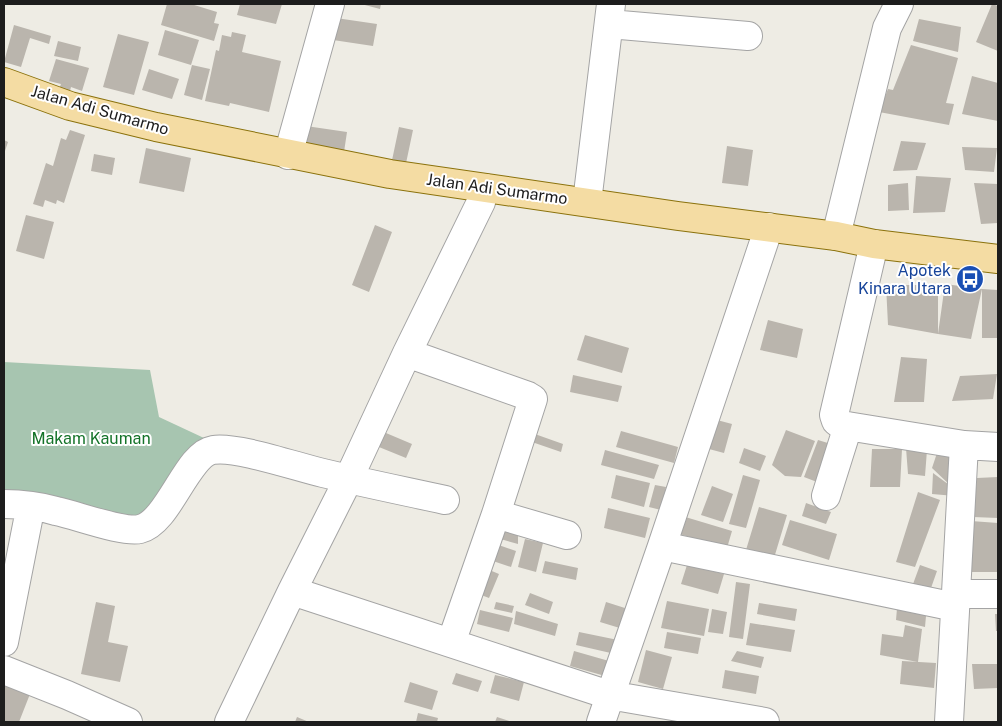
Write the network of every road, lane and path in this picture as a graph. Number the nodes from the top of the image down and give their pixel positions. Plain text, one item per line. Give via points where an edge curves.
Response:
1 (330, 4) edge
2 (899, 4) edge
3 (610, 14) edge
4 (748, 36) dead end
5 (4, 82) edge
6 (288, 155) junction
7 (486, 188) junction
8 (587, 202) junction
9 (769, 228) junction
10 (836, 236) junction
11 (874, 244) junction
12 (998, 259) edge
13 (407, 352) junction
14 (848, 426) junction
15 (964, 445) junction
16 (998, 447) edge
17 (348, 480) junction
18 (826, 496) dead end
19 (445, 500) dead end
20 (4, 504) edge
21 (496, 514) junction
22 (29, 515) dead end
23 (567, 535) dead end
24 (662, 546) junction
25 (292, 591) junction
26 (998, 594) edge
27 (955, 600) junction
28 (4, 642) edge
29 (451, 643) junction
30 (4, 670) edge
31 (609, 695) junction
32 (128, 722) edge
33 (229, 722) edge
34 (601, 722) edge
35 (765, 722) edge
36 (949, 722) edge

1 - 6 street
2 - 10 street via 887,28
3 - 4 street
3 - 8 street
5 - 6 main road, Jalan Adi Sumarmo via 70,106
6 - 7 main road, Jalan Adi Sumarmo
7 - 8 main road, Jalan Adi Sumarmo
7 - 13 street
8 - 9 main road, Jalan Adi Sumarmo
9 - 10 main road, Jalan Adi Sumarmo
9 - 24 street
10 - 11 main road, Jalan Adi Sumarmo
11 - 12 main road, Jalan Adi Sumarmo
11 - 14 street via 834,415 836,422
13 - 17 street
13 - 21 street via 533,399
14 - 15 street
14 - 18 street
15 - 16 street
15 - 27 street
17 - 19 street
17 - 20 street via 239,452 212,450 200,456 154,522 142,528 129,530 55,510 26,504
17 - 25 street
21 - 23 street
21 - 29 street
22 - 28 street
24 - 27 street
24 - 31 street
25 - 29 street
25 - 33 street
26 - 27 street
27 - 36 street
29 - 31 street
30 - 32 street
31 - 34 street
31 - 35 street

